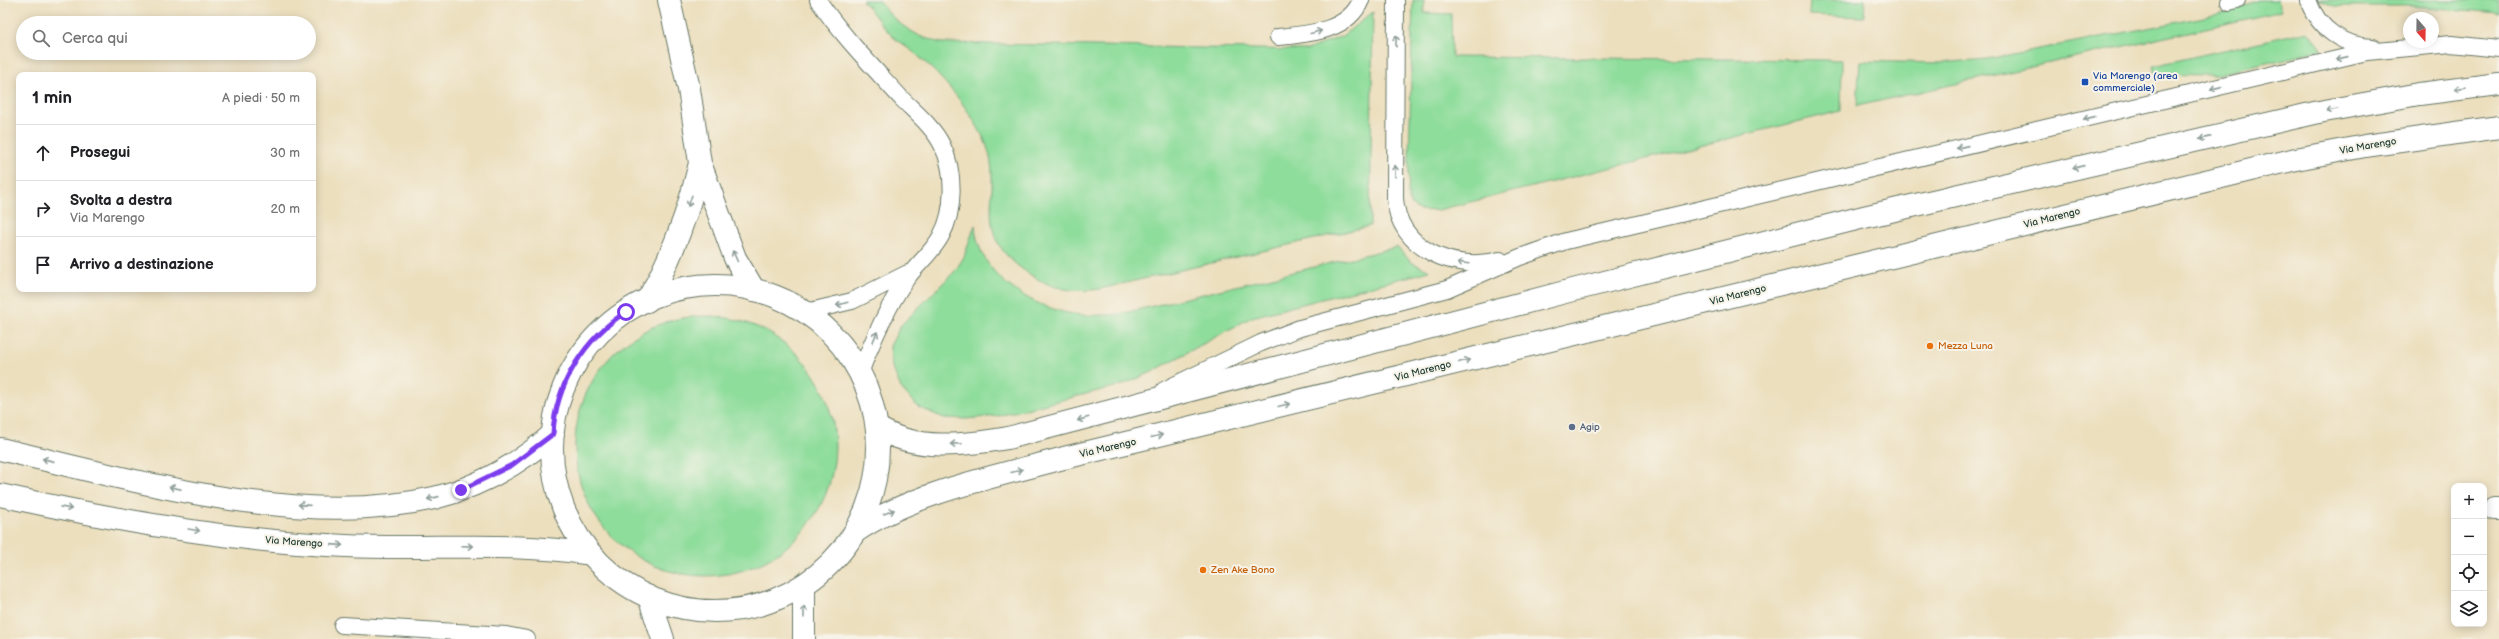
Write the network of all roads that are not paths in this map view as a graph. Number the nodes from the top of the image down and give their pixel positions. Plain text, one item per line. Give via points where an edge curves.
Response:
1 (669, 0) edge
2 (818, 0) edge
3 (1361, 0) edge
4 (1396, 0) edge
5 (2308, 0) edge
6 (1278, 37) dead end
7 (2394, 48) junction
8 (2499, 49) edge
9 (2499, 84) edge
10 (2499, 128) edge
11 (700, 163) junction
12 (1542, 248) junction
13 (914, 269) junction
14 (754, 290) junction
15 (647, 301) junction
16 (806, 312) junction
17 (860, 374) junction
18 (1120, 409) junction
19 (877, 427) junction
20 (553, 434) junction
21 (0, 449) edge
22 (0, 495) edge
23 (0, 501) edge
24 (36, 503) junction
25 (855, 532) junction
26 (590, 554) junction
27 (804, 584) junction
28 (648, 597) junction
29 (342, 625) dead end
30 (527, 639) edge
31 (663, 639) edge
32 (804, 639) edge

1 - 11 main road via 689,89
2 - 13 lane via 854,46 936,135 942,145 951,180 947,222 936,245
6 -> 3 lane via 1308,34 1334,26 1352,13
12 -> 4 lane via 1484,263 1460,262 1425,249 1403,228 1398,218 1395,198
5 - 7 lane via 2318,20 2343,41 2361,46
7 - 8 lane via 2467,44
7 -> 12 lane via 2359,54
9 -> 18 main road via 2419,94 2319,112 1871,215
25 -> 10 main road, Via Marengo via 893,510 980,481 1064,458 2296,159 2365,146
14 -> 11 main road via 735,258
11 -> 15 main road via 694,191 675,243
12 - 18 lane via 1447,289 1277,336
13 -> 16 lane via 896,281 852,302
17 -> 13 lane via 877,332
14 - 15 main road via 708,285 669,292
14 - 16 main road via 783,299
15 - 20 main road via 615,320 585,349 571,372 559,400
16 - 17 main road via 836,338
17 - 19 main road via 870,397
18 -> 19 main road via 1008,438 977,443 927,443 895,437
19 - 25 main road via 875,483 869,504
20 -> 21 main road via 512,465 467,487 436,497 378,506 325,507 240,500 125,478
20 - 26 main road via 553,466 560,501 574,531
22 - 24 main road, Via Marengo
23 - 24 lane
24 -> 26 main road, Via Marengo via 140,523 261,540 348,546 524,546
25 - 27 main road via 828,566
26 - 28 main road via 615,578
27 - 28 main road via 777,599 739,610 700,611 673,606
32 -> 27 main road
28 - 31 main road
29 - 30 lane via 506,635

